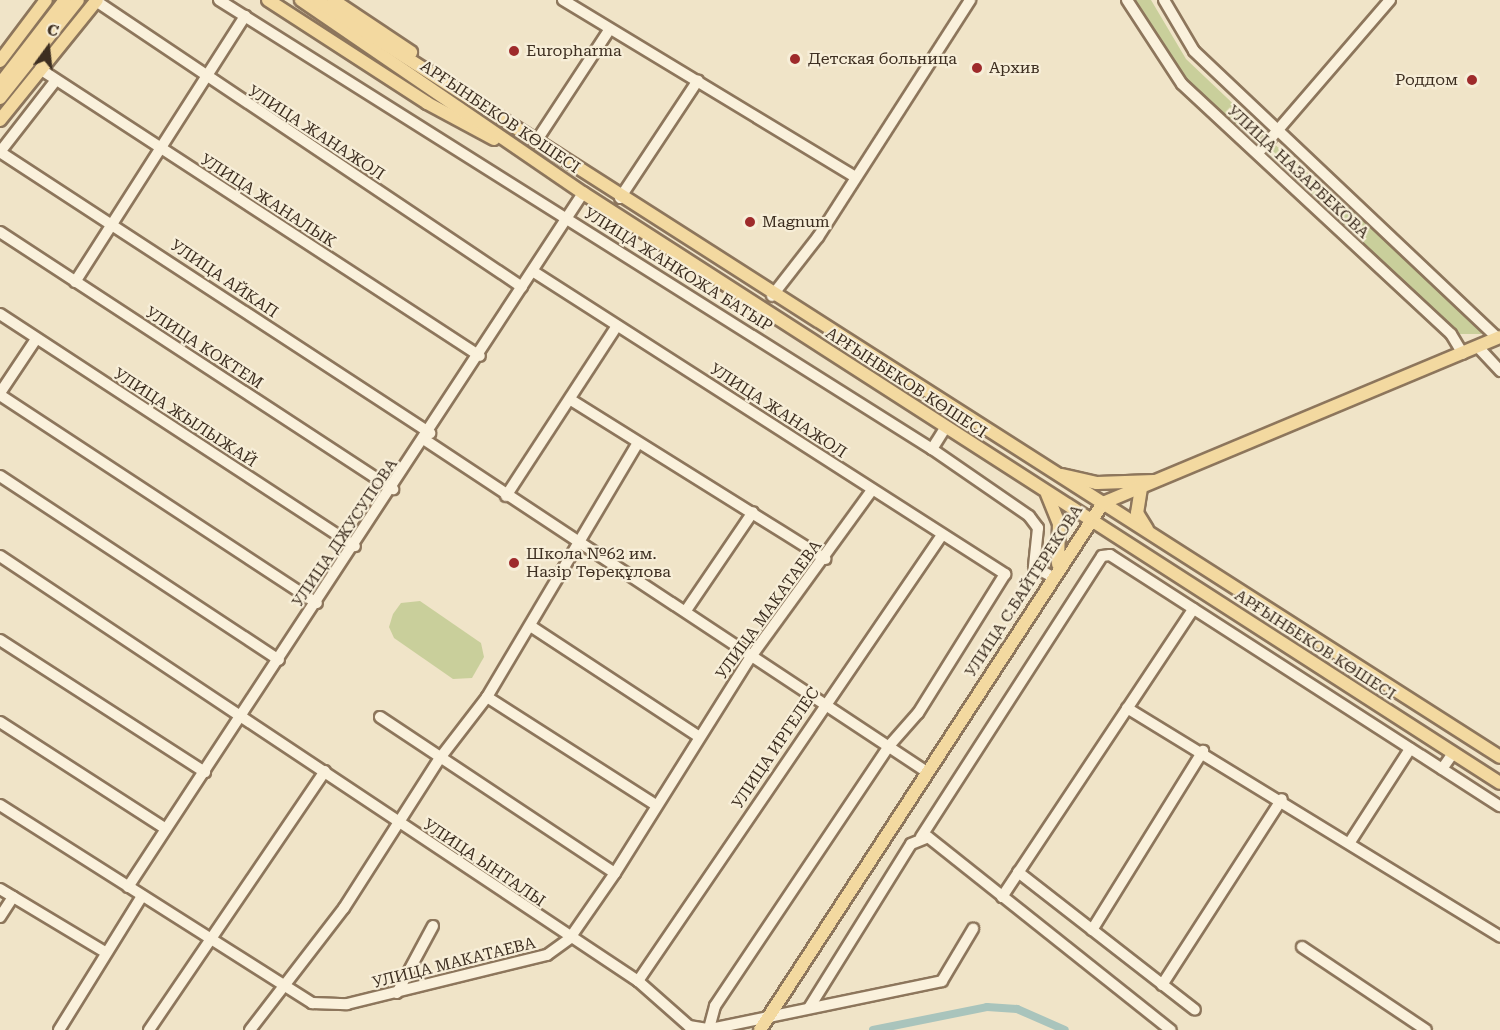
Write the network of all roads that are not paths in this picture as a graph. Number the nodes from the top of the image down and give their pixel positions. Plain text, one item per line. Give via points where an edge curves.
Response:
1 (46, 0) edge
2 (65, 0) edge
3 (78, 0) edge
4 (97, 0) edge
5 (219, 0) edge
6 (268, 0) edge
7 (301, 0) edge
8 (316, 0) edge
9 (333, 0) edge
10 (563, 0) edge
11 (970, 0) edge
12 (1127, 0) edge
13 (1164, 0) edge
14 (1390, 0) edge
15 (245, 16) junction
16 (610, 29) junction
17 (0, 61) edge
18 (40, 69) junction
19 (56, 80) junction
20 (208, 80) junction
21 (698, 80) junction
22 (0, 84) edge
23 (0, 98) edge
24 (0, 120) edge
25 (1279, 129) junction
26 (518, 132) junction
27 (536, 143) junction
28 (512, 146) junction
29 (162, 150) junction
30 (0, 152) edge
31 (1258, 153) junction
32 (855, 177) junction
33 (583, 194) junction
34 (620, 198) junction
35 (567, 217) junction
36 (113, 224) junction
37 (0, 232) edge
38 (534, 272) junction
39 (75, 282) junction
40 (522, 287) junction
41 (772, 296) junction
42 (0, 314) edge
43 (617, 326) junction
44 (1499, 337) edge
45 (36, 339) junction
46 (1478, 347) junction
47 (1463, 354) junction
48 (480, 356) junction
49 (1500, 371) edge
50 (0, 394) edge
51 (571, 400) junction
52 (945, 428) junction
53 (427, 437) junction
54 (637, 444) junction
55 (932, 449) junction
56 (1057, 474) junction
57 (0, 476) edge
58 (1158, 482) junction
59 (1141, 488) junction
60 (393, 489) junction
61 (872, 489) junction
62 (1046, 493) junction
63 (506, 496) junction
64 (1103, 503) junction
65 (753, 512) junction
66 (1090, 520) junction
67 (1149, 533) junction
68 (942, 535) junction
69 (579, 540) junction
70 (355, 546) junction
71 (0, 556) edge
72 (825, 559) junction
73 (1058, 564) junction
74 (1051, 576) junction
75 (317, 603) junction
76 (687, 609) junction
77 (1193, 609) junction
78 (532, 627) junction
79 (0, 640) edge
80 (750, 658) junction
81 (279, 660) junction
82 (487, 697) junction
83 (823, 704) junction
84 (1127, 708) junction
85 (243, 717) junction
86 (380, 717) dead end
87 (0, 722) edge
88 (698, 736) junction
89 (889, 746) junction
90 (1410, 749) junction
91 (1203, 751) junction
92 (1453, 753) junction
93 (1500, 757) edge
94 (440, 758) junction
95 (1442, 769) junction
96 (325, 771) junction
97 (205, 772) junction
98 (927, 772) junction
99 (1500, 783) edge
100 (1282, 799) junction
101 (654, 804) junction
102 (0, 805) edge
103 (1500, 806) edge
104 (399, 824) junction
105 (166, 829) junction
106 (921, 837) junction
107 (1350, 842) junction
108 (615, 873) junction
109 (1018, 873) junction
110 (128, 887) junction
111 (0, 889) edge
112 (142, 896) junction
113 (13, 897) junction
114 (1002, 897) junction
115 (0, 917) edge
116 (434, 926) dead end
117 (973, 929) dead end
118 (1092, 930) junction
119 (1500, 937) edge
120 (570, 938) junction
121 (210, 940) junction
122 (1302, 947) dead end
123 (105, 952) junction
124 (638, 981) junction
125 (1162, 985) junction
126 (282, 986) junction
127 (397, 993) junction
128 (810, 1008) junction
129 (1195, 1010) dead end
130 (763, 1025) edge
131 (59, 1030) edge
132 (149, 1030) edge
133 (250, 1030) edge
134 (707, 1030) edge
135 (1171, 1030) edge
136 (1426, 1030) edge

1 - 17 main road
2 - 22 main road
3 - 23 main road
4 - 18 main road
4 - 20 street, УЛИЦА ЖАНАЖОЛ
5 - 15 street, УЛИЦА ЖАНКОЖА БАТЫР
6 - 28 main road via 427,103
7 - 28 main road, АРҒЫНБЕКОВ КӨШЕСІ
8 - 26 main road, АРҒЫНБЕКОВ КӨШЕСІ
9 - 26 main road via 466,89
10 - 16 street
11 - 32 street
12 - 31 street, УЛИЦА НАЗАРБЕКОВА via 1169,68
13 - 25 street, УЛИЦА НАЗАРБЕКОВА via 1194,51
14 - 25 street
15 - 20 street
15 - 35 street, УЛИЦА ЖАНКОЖА БАТЫР
16 - 21 street
16 - 27 street
18 - 19 street, УЛИЦА ЖАНАЛЫК
18 - 24 main road
19 - 29 street, УЛИЦА ЖАНАЛЫК
19 - 30 street
20 - 29 street
20 - 40 street, УЛИЦА ЖАНАЖОЛ
21 - 32 street
21 - 34 street
25 - 31 street
25 - 44 street, УЛИЦА НАЗАРБЕКОВА
26 - 27 main road, АРҒЫНБЕКОВ КӨШЕСІ
27 - 34 main road, АРҒЫНБЕКОВ КӨШЕСІ
28 - 33 main road, АРҒЫНБЕКОВ КӨШЕСІ
29 - 36 street
29 - 48 street, УЛИЦА ЖАНАЛЫК
30 - 36 street, УЛИЦА АЙКАП
31 - 47 street, УЛИЦА НАЗАРБЕКОВА via 1451,334
32 - 41 street
33 - 35 street, УЛИЦА ДЖУСУПОВА
33 - 52 main road, АРҒЫНБЕКОВ КӨШЕСІ
34 - 41 main road, АРҒЫНБЕКОВ КӨШЕСІ
35 - 38 street, УЛИЦА ДЖУСУПОВА
35 - 55 street, УЛИЦА ЖАНКОЖА БАТЫР
36 - 39 street
36 - 53 street, УЛИЦА АЙКАП
37 - 39 street, УЛИЦА КОКТЕМ
38 - 40 street, УЛИЦА ДЖУСУПОВА
38 - 43 street, УЛИЦА ЖАНАЖОЛ
39 - 60 street, УЛИЦА КОКТЕМ
40 - 48 street, УЛИЦА ДЖУСУПОВА
41 - 56 main road, АРҒЫНБЕКОВ КӨШЕСІ
42 - 45 street, УЛИЦА ЖЫЛЫЖАЙ
43 - 51 street
43 - 61 street, УЛИЦА ЖАНАЖОЛ
44 - 46 main road, УЛИЦА С.БАЙТЕРЕКОВА
45 - 50 street
45 - 70 street, УЛИЦА ЖЫЛЫЖАЙ
46 - 47 main road, УЛИЦА С.БАЙТЕРЕКОВА
46 - 49 street
47 - 58 main road, УЛИЦА С.БАЙТЕРЕКОВА
48 - 53 street, УЛИЦА ДЖУСУПОВА
50 - 75 street
51 - 54 street
51 - 63 street
52 - 55 street
52 - 62 main road, АРҒЫНБЕКОВ КӨШЕСІ
53 - 60 street, УЛИЦА ДЖУСУПОВА
53 - 63 street, УЛИЦА АЙКАП
54 - 65 street
54 - 69 street
55 - 74 street, УЛИЦА ЖАНКОЖА БАТЫР via 1029,516 1038,528 1034,567
56 - 58 main road via 1097,483
56 - 64 main road, АРҒЫНБЕКОВ КӨШЕСІ
57 - 81 street
58 - 59 main road, УЛИЦА С.БАЙТЕРЕКОВА
59 - 64 main road, УЛИЦА С.БАЙТЕРЕКОВА
59 - 67 main road via 1137,513
60 - 70 street, УЛИЦА ДЖУСУПОВА
61 - 68 street, УЛИЦА ЖАНАЖОЛ
61 - 72 street, УЛИЦА МАКАТАЕВА
62 - 66 main road, АРҒЫНБЕКОВ КӨШЕСІ
62 - 73 main road via 1059,523
63 - 69 street, УЛИЦА АЙКАП
64 - 66 main road, УЛИЦА С.БАЙТЕРЕКОВА
64 - 67 main road, АРҒЫНБЕКОВ КӨШЕСІ
65 - 72 street
65 - 76 street
66 - 73 main road, УЛИЦА С.БАЙТЕРЕКОВА
66 - 92 main road, АРҒЫНБЕКОВ КӨШЕСІ
67 - 93 main road, АРҒЫНБЕКОВ КӨШЕСІ
68 - 83 street, УЛИЦА ИРГЕЛЕС
68 - 89 street, УЛИЦА ЖАНАЖОЛ via 1005,574 918,713
69 - 76 street, УЛИЦА АЙКАП
69 - 78 street
70 - 75 street, УЛИЦА ДЖУСУПОВА
71 - 85 street, УЛИЦА ЫНТАЛЫ
72 - 80 street, УЛИЦА МАКАТАЕВА
73 - 74 main road, УЛИЦА С.БАЙТЕРЕКОВА
74 - 98 main road, УЛИЦА С.БАЙТЕРЕКОВА
75 - 81 street, УЛИЦА ДЖУСУПОВА
76 - 80 street, УЛИЦА АЙКАП
77 - 84 street
77 - 90 street
77 - 106 street via 1110,555 1102,556
78 - 82 street
78 - 88 street
79 - 97 street
80 - 83 street, УЛИЦА АЙКАП
80 - 88 street, УЛИЦА МАКАТАЕВА
81 - 85 street, УЛИЦА ДЖУСУПОВА
82 - 94 street
82 - 101 street
83 - 89 street, УЛИЦА АЙКАП
83 - 124 street, УЛИЦА ИРГЕЛЕС
84 - 91 street
84 - 109 street
85 - 96 street, УЛИЦА ЫНТАЛЫ
85 - 97 street, УЛИЦА ДЖУСУПОВА
86 - 94 street
87 - 105 street
88 - 101 street, УЛИЦА МАКАТАЕВА
89 - 98 street, УЛИЦА АЙКАП
89 - 134 street via 716,1006
90 - 95 street
90 - 107 street
91 - 100 street
91 - 118 street
92 - 95 street
92 - 99 main road, АРҒЫНБЕКОВ КӨШЕСІ
94 - 104 street
94 - 108 street
95 - 103 street
96 - 104 street, УЛИЦА ЫНТАЛЫ
96 - 121 street
97 - 105 street, УЛИЦА ДЖУСУПОВА
98 - 130 main road, УЛИЦА С.БАЙТЕРЕКОВА
100 - 107 street
100 - 125 street
101 - 108 street, УЛИЦА МАКАТАЕВА
102 - 110 street, УЛИЦА МАКАТАЕВА
104 - 120 street, УЛИЦА ЫНТАЛЫ
104 - 126 street via 344,908
105 - 110 street, УЛИЦА ДЖУСУПОВА
106 - 114 street via 936,841
106 - 128 street via 911,844
107 - 119 street
108 - 120 street, УЛИЦА МАКАТАЕВА
109 - 114 street
109 - 118 street
110 - 112 street, УЛИЦА МАКАТАЕВА
111 - 113 street
112 - 121 street, УЛИЦА МАКАТАЕВА
112 - 123 street
113 - 115 street
113 - 123 street
114 - 135 street
116 - 127 street
117 - 128 street via 942,981
118 - 125 street
120 - 124 street, УЛИЦА ЫНТАЛЫ
120 - 127 street, УЛИЦА МАКАТАЕВА via 547,955
121 - 126 street, УЛИЦА МАКАТАЕВА
121 - 132 street
122 - 136 street
123 - 131 street
124 - 134 street, УЛИЦА ЫНТАЛЫ via 689,1026
125 - 129 street
126 - 127 street, УЛИЦА МАКАТАЕВА via 328,1005
126 - 133 street
128 - 130 street
130 - 134 street

